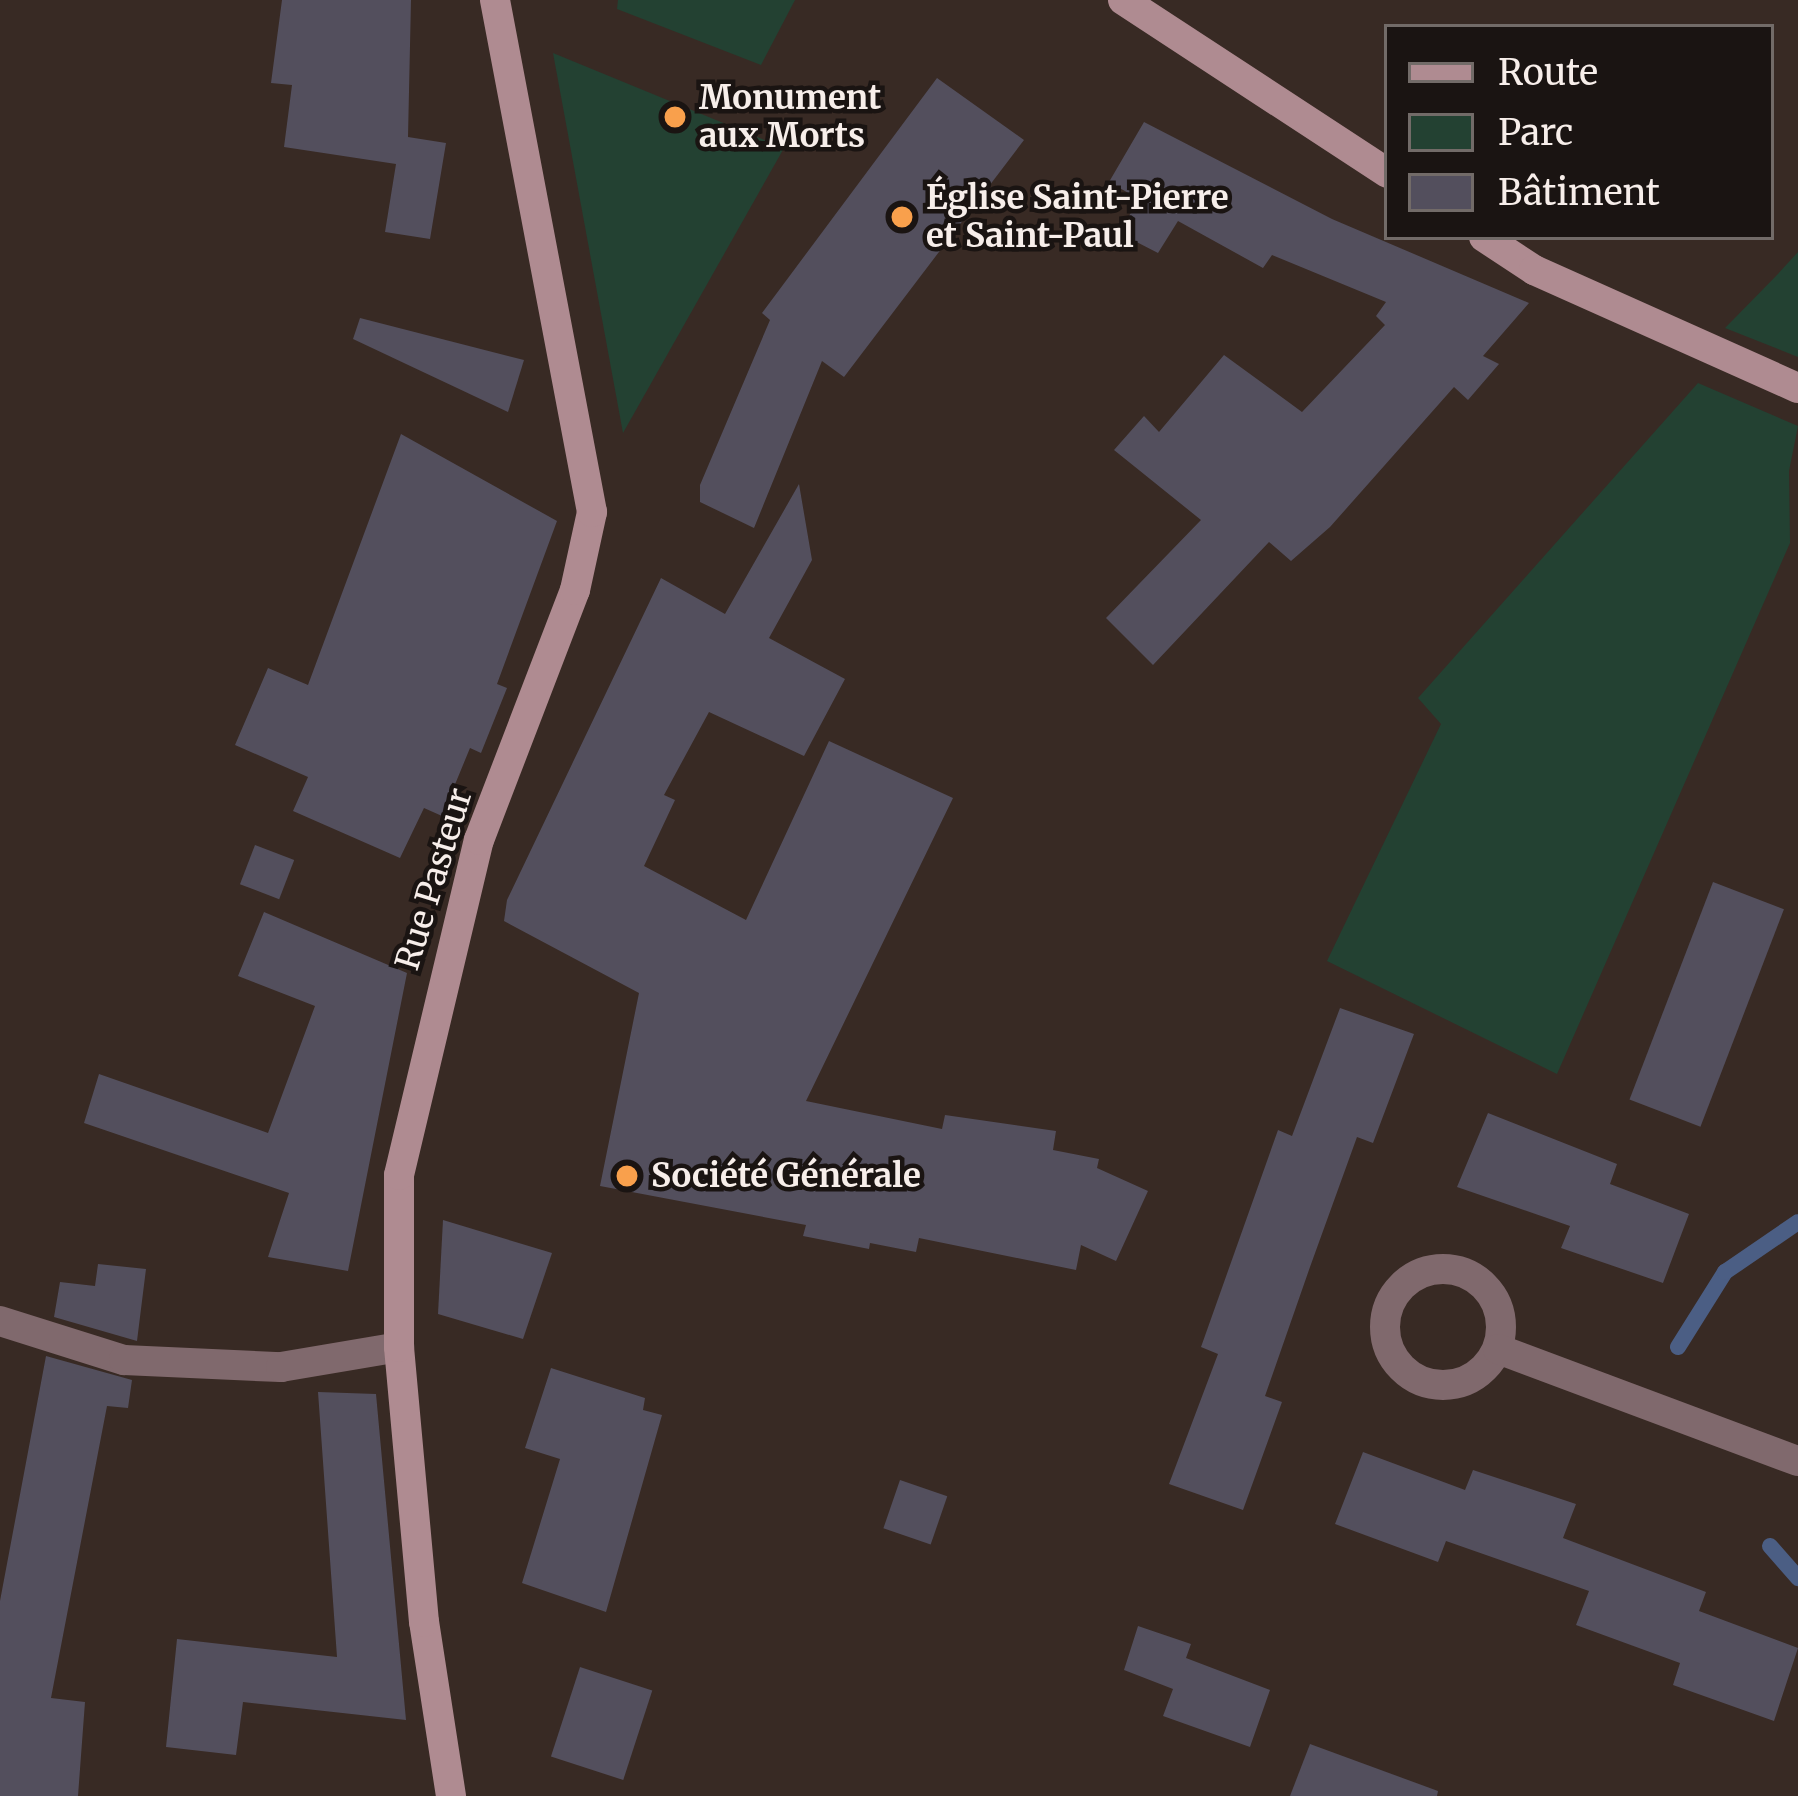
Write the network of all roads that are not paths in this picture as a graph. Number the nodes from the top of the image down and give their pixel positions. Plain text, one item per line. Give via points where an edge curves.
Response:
1 (495, 0) edge
2 (1123, 0) edge
3 (1384, 170) edge
4 (1489, 240) edge
5 (1798, 388) edge
6 (0, 1321) edge
7 (399, 1347) junction
8 (1498, 1349) dead end
9 (1798, 1461) edge
10 (451, 1796) edge

1 - 7 street, Rue Pasteur via 592,512 574,590 479,840 434,1004 399,1174
2 - 3 street
4 - 5 street via 1534,270
6 - 7 street via 124,1360 281,1367
7 - 10 street, Rue Pasteur via 424,1622
8 - 9 street

